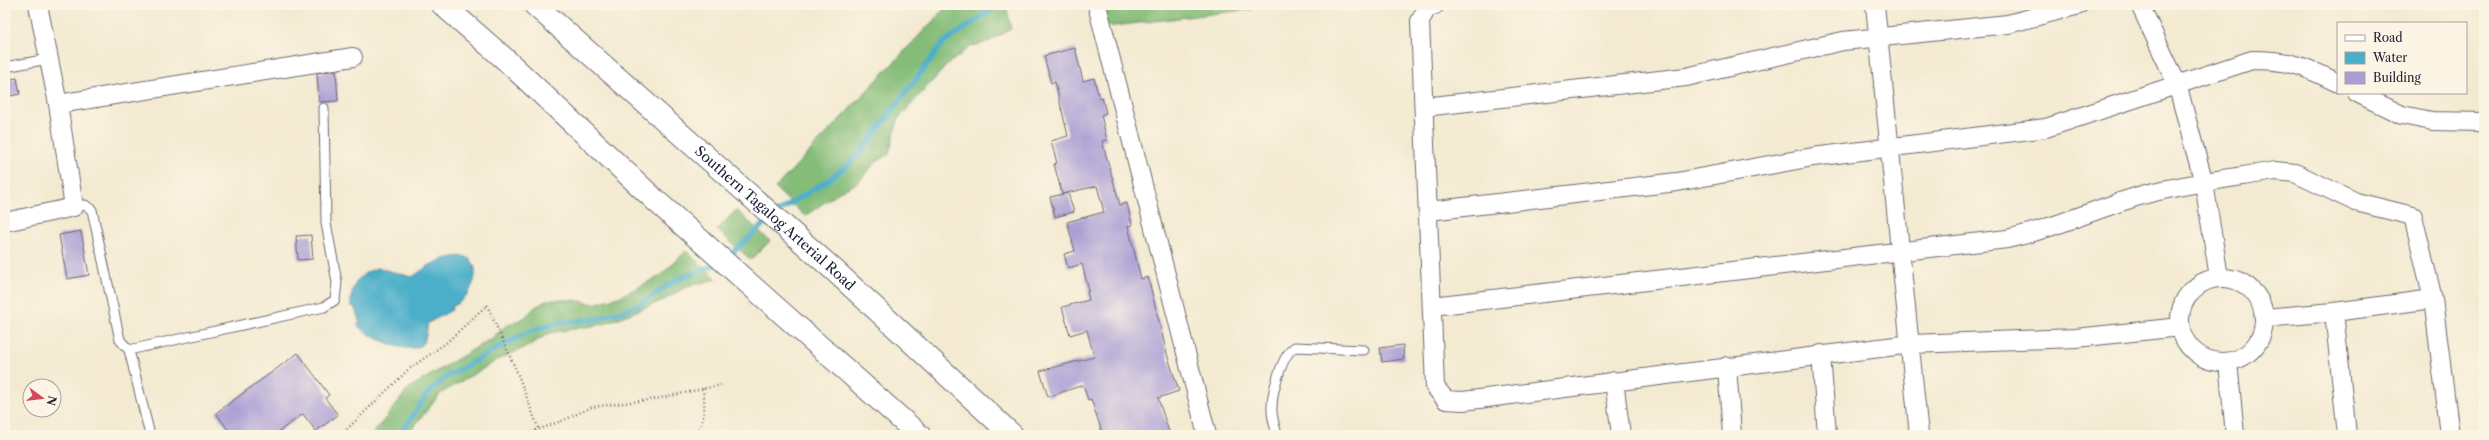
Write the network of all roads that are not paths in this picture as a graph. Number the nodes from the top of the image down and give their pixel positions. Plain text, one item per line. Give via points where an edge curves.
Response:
1 (38, 5) edge
2 (443, 5) edge
3 (535, 5) edge
4 (1097, 5) edge
5 (1435, 5) edge
6 (1876, 5) edge
7 (2079, 5) edge
8 (2140, 5) edge
9 (1879, 36) junction
10 (353, 57) dead end
11 (48, 59) junction
12 (5, 67) edge
13 (2337, 82) edge
14 (2177, 84) junction
15 (2359, 94) edge
16 (58, 104) junction
17 (1424, 107) junction
18 (324, 108) dead end
19 (2484, 122) edge
20 (1891, 146) junction
21 (2204, 183) junction
22 (74, 207) junction
23 (1429, 212) junction
24 (5, 222) edge
25 (1901, 253) junction
26 (2219, 277) junction
27 (2433, 299) junction
28 (1432, 306) junction
29 (2334, 312) junction
30 (2265, 318) junction
31 (2180, 327) junction
32 (1911, 344) junction
33 (129, 350) junction
34 (1364, 350) dead end
35 (1821, 354) junction
36 (2228, 362) junction
37 (1727, 366) junction
38 (1614, 381) junction
39 (150, 435) edge
40 (919, 435) edge
41 (1012, 435) edge
42 (1207, 435) edge
43 (1277, 435) edge
44 (1621, 435) edge
45 (1732, 435) edge
46 (1827, 435) edge
47 (1919, 435) edge
48 (2235, 435) edge
49 (2347, 435) edge
50 (2450, 435) edge

1 - 11 street
2 - 40 highway via 506,60 655,200
3 - 41 highway, Southern Tagalog Arterial Road via 835,271
4 - 42 street
5 - 17 street via 1427,8 1420,21
6 - 9 street
7 - 9 street via 2008,24
8 - 14 street
9 - 17 street via 1811,46 1686,78
9 - 20 street
10 - 16 street
11 - 12 lane
11 - 16 street
13 - 14 street via 2304,65 2281,60 2252,60
14 - 20 street via 2046,128
14 - 21 street
15 - 19 street via 2402,115 2432,121
16 - 22 street
17 - 23 street
18 - 33 lane via 326,223 337,282 335,300 324,307
20 - 23 street via 1813,157 1677,182
20 - 25 street
21 - 25 street via 2135,197 2007,240
21 - 26 street
21 - 27 street via 2275,172 2295,173 2356,202 2413,216
22 - 24 street
22 - 33 lane via 85,206 92,210 120,340
23 - 28 street
25 - 28 street
25 - 32 street
26 - 30 street via 2236,279 2251,288 2261,301
26 - 31 street via 2202,282 2188,294 2181,310
27 - 29 street
27 - 50 street
28 - 38 street via 1435,386 1446,400 1463,401
29 - 30 street
29 - 49 street
30 - 36 street via 2263,334 2255,347 2243,357
31 - 32 street via 2076,338
31 - 36 street via 2186,342 2197,354 2212,361
32 - 35 street
32 - 47 street
33 - 39 lane
34 - 43 lane via 1295,348 1288,351 1283,361 1272,407
35 - 37 street
35 - 46 street
36 - 48 street
37 - 38 street
37 - 45 street
38 - 44 street

